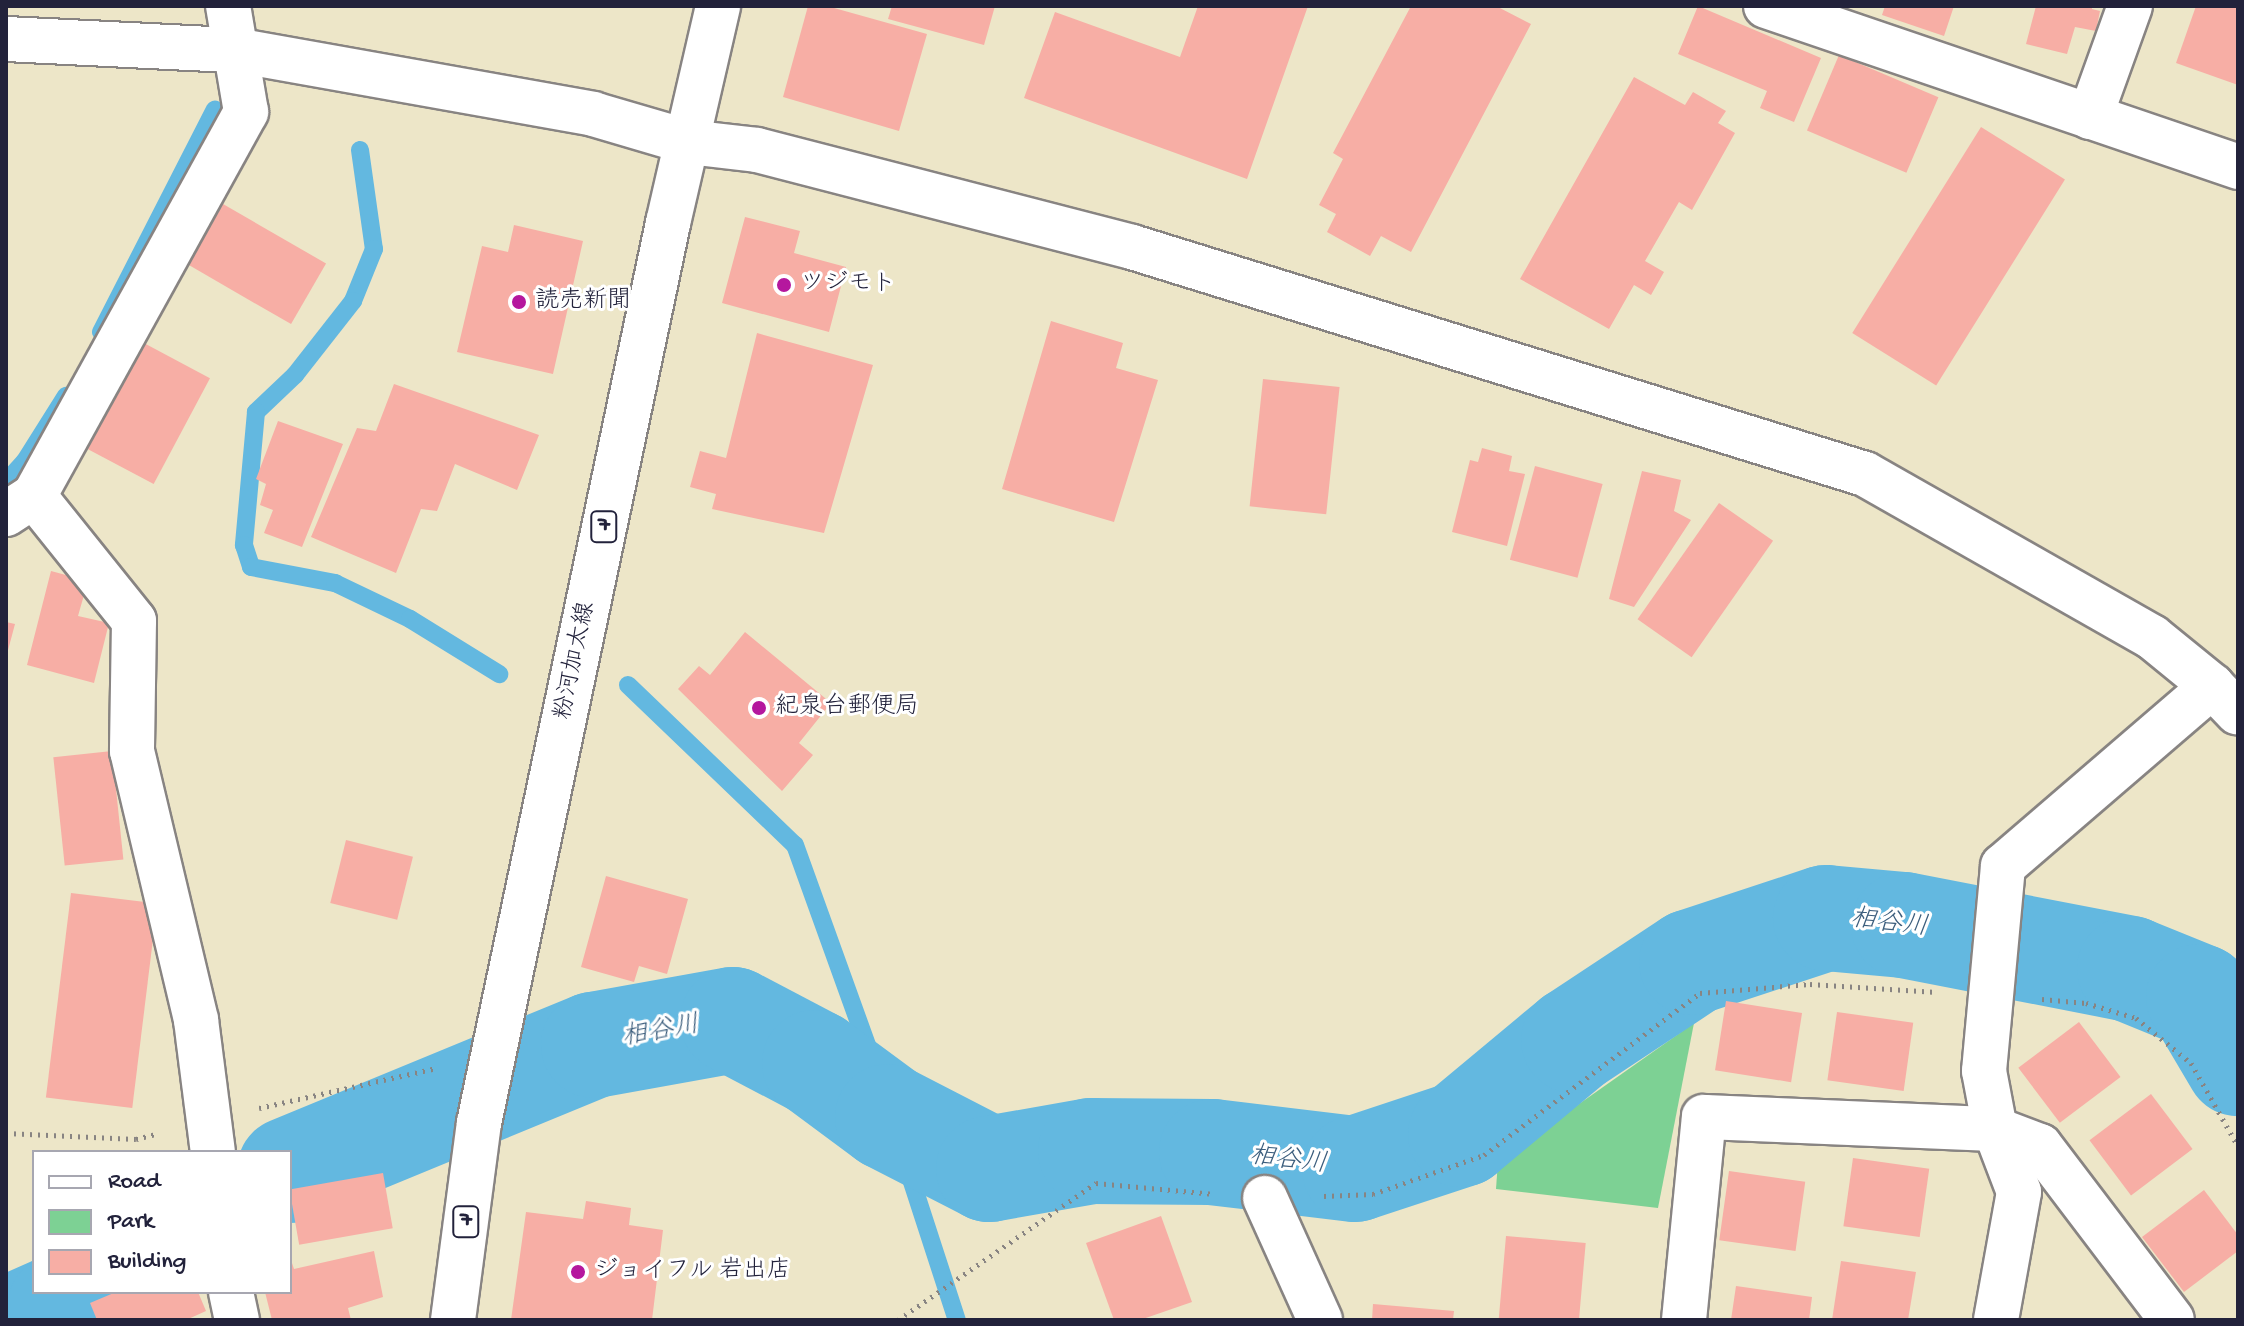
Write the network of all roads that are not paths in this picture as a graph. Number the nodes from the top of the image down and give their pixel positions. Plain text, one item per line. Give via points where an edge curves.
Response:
1 (228, 6) edge
2 (718, 6) edge
3 (1766, 6) edge
4 (2130, 6) edge
5 (6, 39) edge
6 (235, 50) junction
7 (2090, 117) junction
8 (688, 142) junction
9 (2238, 167) edge
10 (20, 505) edge
11 (2225, 700) edge
12 (1995, 1129) junction
13 (213, 1150) edge
14 (1265, 1198) road end
15 (231, 1294) edge
16 (237, 1320) edge
17 (453, 1320) edge
18 (1320, 1320) edge
19 (1684, 1320) edge
20 (1996, 1320) edge
21 (2172, 1320) edge

1 - 6 street
2 - 8 street, 粉河加太線 / 7
3 - 7 street
4 - 7 street
5 - 6 street
6 - 8 street via 593,114
6 - 10 street via 246,112
7 - 9 street
8 - 11 street via 757,150 1132,247 1865,474 2152,637
8 - 17 street, 粉河加太線 / 7 via 479,1123
10 - 13 street via 134,621 132,751 196,1020
11 - 12 street via 2003,866 1984,1071
12 - 19 street via 1704,1117
12 - 20 street via 2019,1192
12 - 21 street via 2040,1146
14 - 18 street
15 - 16 street

